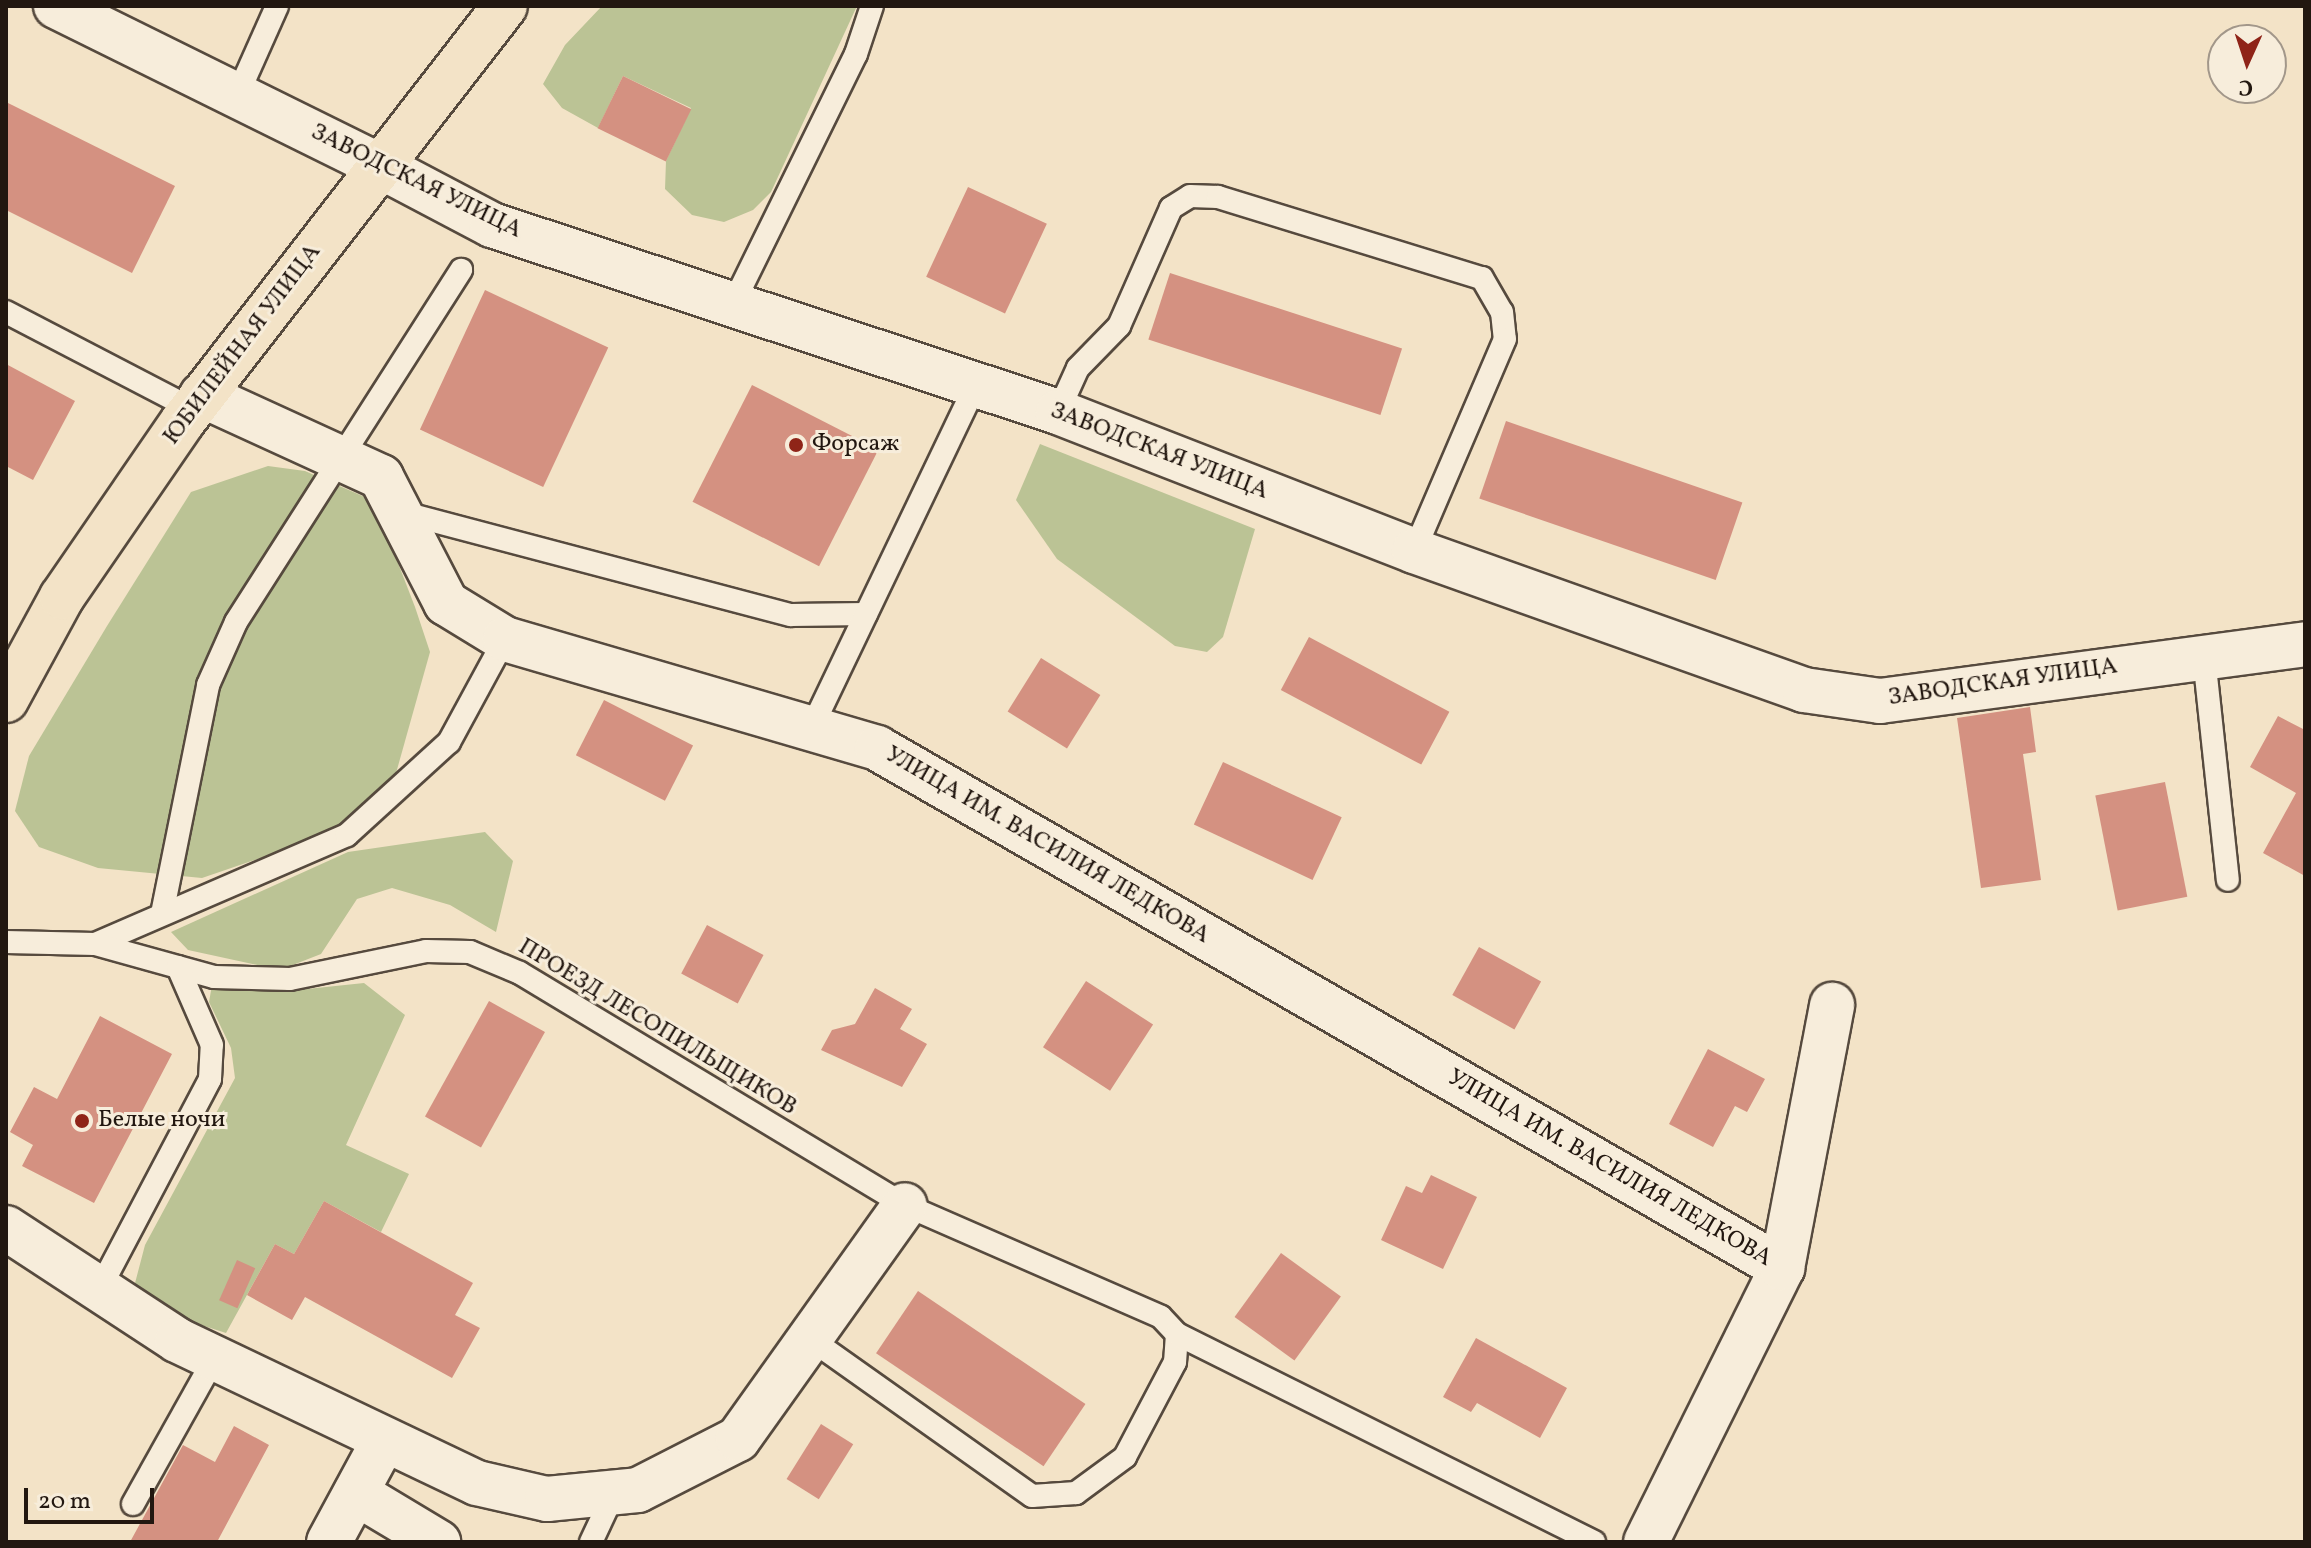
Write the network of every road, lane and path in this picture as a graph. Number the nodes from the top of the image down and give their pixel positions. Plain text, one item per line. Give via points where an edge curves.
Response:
1 (56, 6) edge
2 (277, 6) edge
3 (505, 6) edge
4 (872, 6) edge
5 (237, 96) junction
6 (380, 166) junction
7 (461, 270) dead end
8 (733, 304) junction
9 (6, 312) edge
10 (976, 384) junction
11 (197, 402) junction
12 (1058, 412) junction
13 (346, 461) junction
14 (397, 511) junction
15 (1414, 551) junction
16 (866, 614) junction
17 (505, 639) junction
18 (2305, 644) edge
19 (2204, 657) junction
20 (6, 700) edge
21 (811, 729) junction
22 (2228, 880) dead end
23 (162, 914) junction
24 (95, 944) junction
25 (9, 951) edge
26 (178, 967) junction
27 (1832, 1005) dead end
28 (905, 1205) junction
29 (6, 1228) edge
30 (1782, 1268) junction
31 (100, 1288) junction
32 (1177, 1334) junction
33 (810, 1339) junction
34 (215, 1357) junction
35 (383, 1442) junction
36 (356, 1493) junction
37 (614, 1493) junction
38 (133, 1504) dead end
39 (329, 1542) edge
40 (438, 1542) edge
41 (591, 1542) edge
42 (1594, 1542) edge
43 (1646, 1542) edge

1 - 5 street, ЗАВОДСКАЯ УЛИЦА
2 - 5 lane
3 - 6 main road, ЮБИЛЕЙНАЯ УЛИЦА
4 - 8 lane via 856,54
5 - 6 street, ЗАВОДСКАЯ УЛИЦА
6 - 8 street, ЗАВОДСКАЯ УЛИЦА via 492,225
6 - 11 main road, ЮБИЛЕЙНАЯ УЛИЦА
7 - 13 lane
8 - 10 street, ЗАВОДСКАЯ УЛИЦА
9 - 11 lane
10 - 12 street, ЗАВОДСКАЯ УЛИЦА
10 - 16 lane
11 - 13 street, УЛИЦА ИМ. ВАСИЛИЯ ЛЕДКОВА
11 - 20 main road, ЮБИЛЕЙНАЯ УЛИЦА via 62,597
12 - 15 street, ЗАВОДСКАЯ УЛИЦА
12 - 15 lane via 1078,368 1119,326 1171,208 1190,196 1218,197 1482,278 1502,312 1505,339
13 - 14 street, УЛИЦА ИМ. ВАСИЛИЯ ЛЕДКОВА via 381,477
13 - 23 lane via 236,622 208,685
14 - 16 lane via 791,615
14 - 17 street, УЛИЦА ИМ. ВАСИЛИЯ ЛЕДКОВА via 446,603
15 - 19 street, ЗАВОДСКАЯ УЛИЦА via 1804,690 1865,699
16 - 21 lane
17 - 21 street, УЛИЦА ИМ. ВАСИЛИЯ ЛЕДКОВА
17 - 23 lane via 449,742 347,835
18 - 19 street, ЗАВОДСКАЯ УЛИЦА
19 - 22 lane
21 - 30 street, УЛИЦА ИМ. ВАСИЛИЯ ЛЕДКОВА via 877,748
23 - 24 lane
24 - 25 lane
24 - 26 lane, ПРОЕЗД ЛЕСОПИЛЬЩИКОВ
26 - 28 lane, ПРОЕЗД ЛЕСОПИЛЬЩИКОВ via 214,977 290,979 426,951 470,952 520,973
26 - 31 lane via 212,1045 210,1079
27 - 30 street
28 - 32 lane, ПРОЕЗД ЛЕСОПИЛЬЩИКОВ via 1161,1317
28 - 33 street
29 - 31 street
30 - 43 street
31 - 34 street
32 - 33 lane via 1175,1362 1125,1457 1076,1493 1032,1496
32 - 42 lane
33 - 37 street via 738,1439 638,1490
34 - 35 street
34 - 38 lane
35 - 36 street
35 - 37 street via 477,1483 547,1499
36 - 39 street
36 - 40 street
37 - 41 lane

